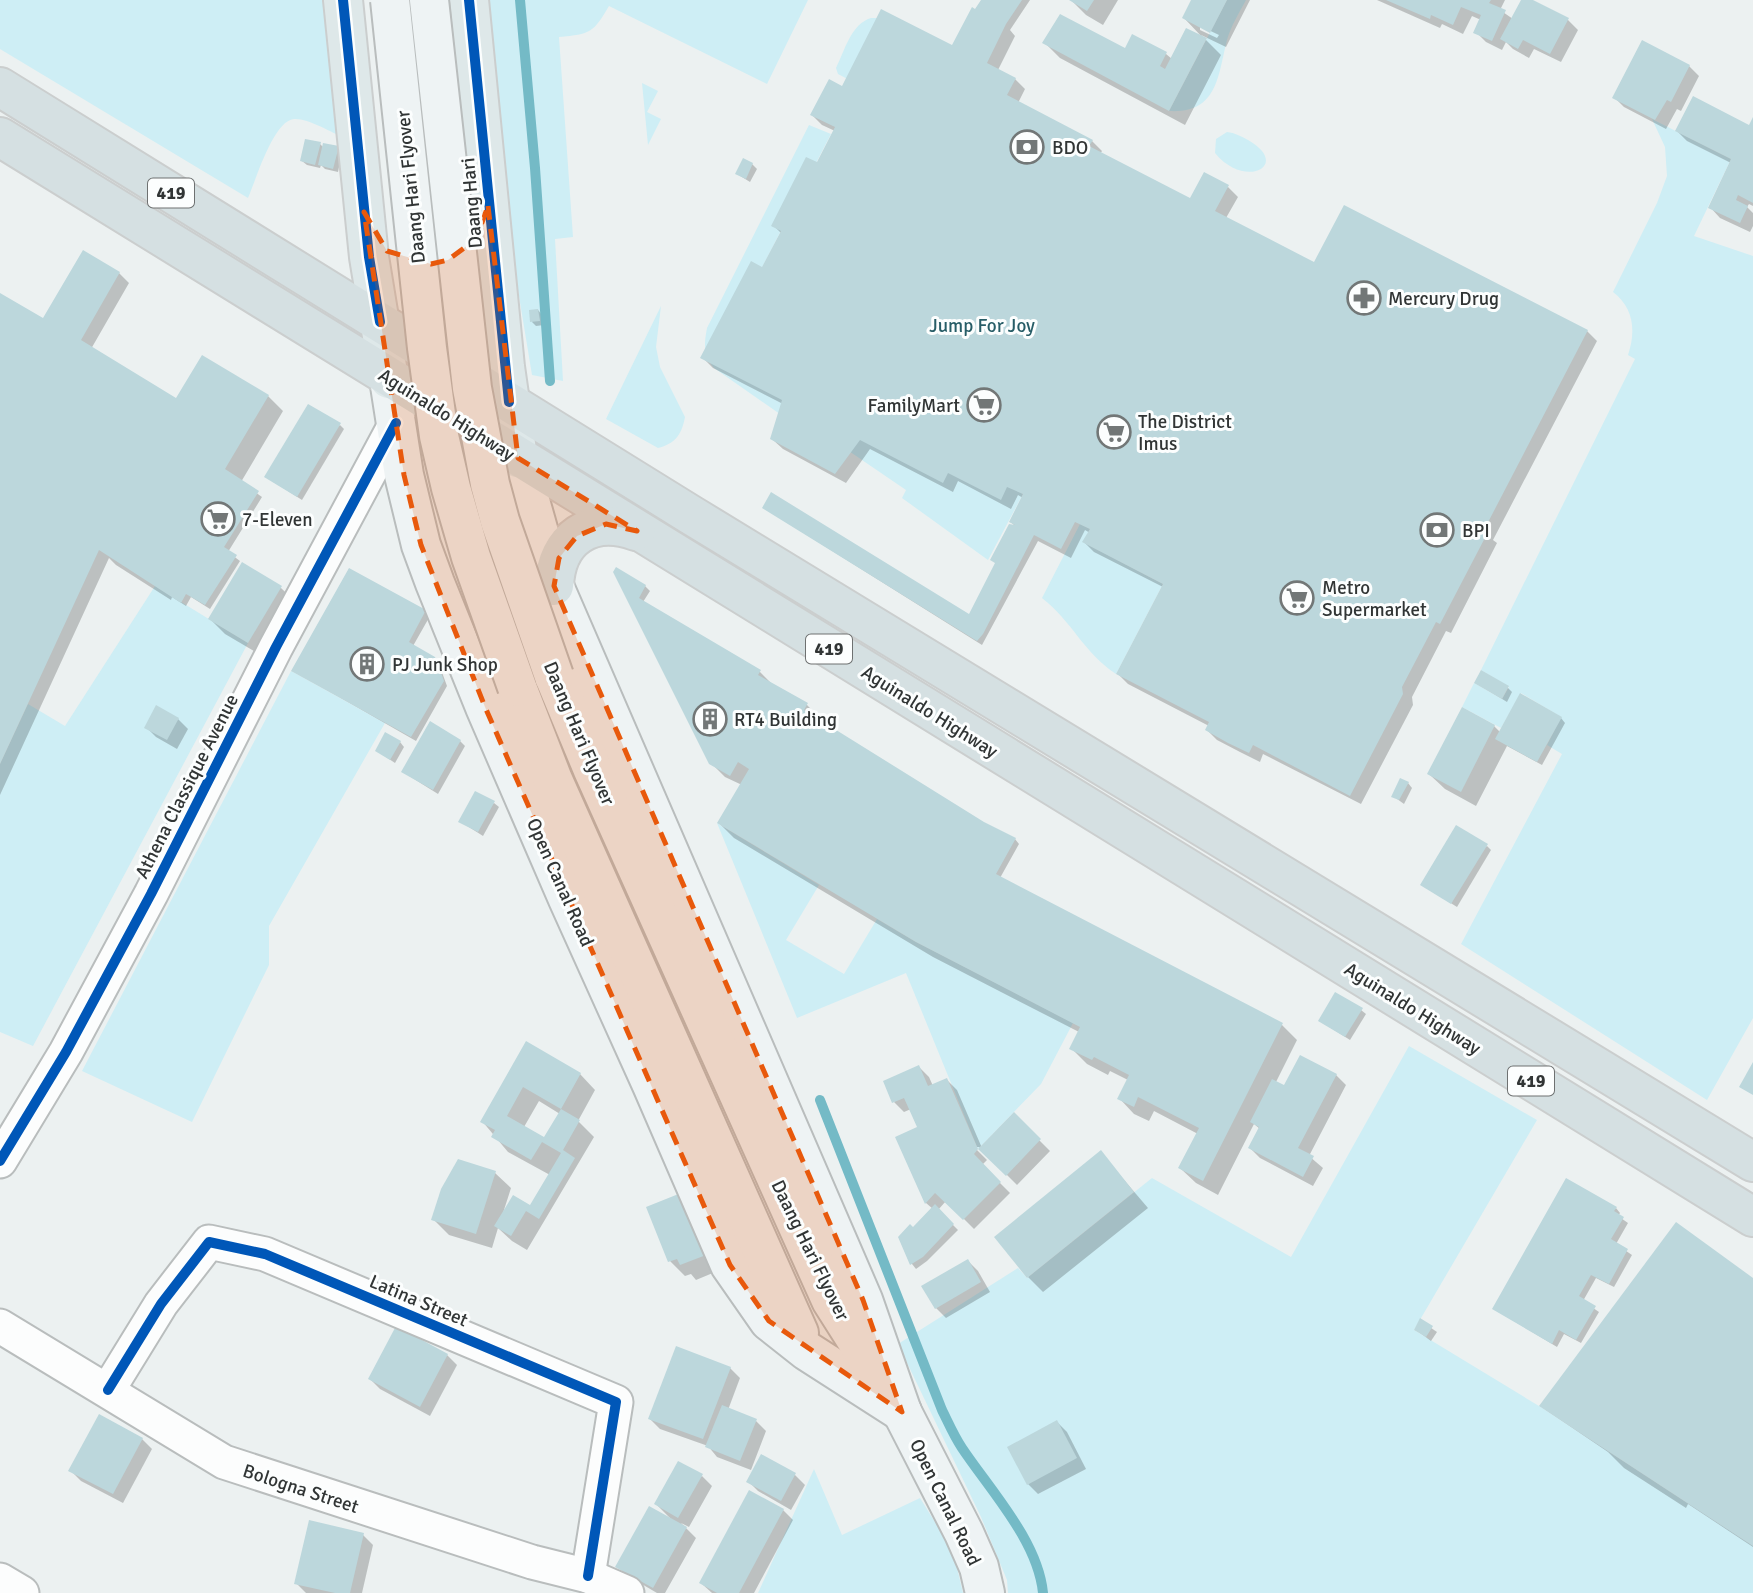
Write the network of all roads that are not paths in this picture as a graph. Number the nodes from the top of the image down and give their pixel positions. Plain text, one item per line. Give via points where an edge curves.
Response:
1 (343, 0) edge
2 (390, 0) edge
3 (429, 0) edge
4 (469, 0) edge
5 (0, 88) edge
6 (0, 138) edge
7 (488, 206) junction
8 (364, 212) junction
9 (380, 322) junction
10 (389, 379) junction
11 (509, 402) junction
12 (396, 423) junction
13 (518, 458) junction
14 (637, 531) junction
15 (540, 542) junction
16 (435, 583) junction
17 (554, 586) junction
18 (0, 1161) edge
19 (1753, 1161) edge
20 (1753, 1217) edge
21 (0, 1326) edge
22 (807, 1351) junction
23 (108, 1390) junction
24 (902, 1412) junction
25 (588, 1576) junction
26 (0, 1580) edge
27 (22, 1593) edge
28 (627, 1593) edge
29 (985, 1593) edge

1 - 8 main road
2 - 22 main road, Daang Hari Flyover, bridge via 433,392 451,488 471,558 553,780
3 - 24 main road, Daang Hari Flyover, bridge via 472,388 503,530 554,676 593,770 831,1300
4 - 7 main road, Daang Hari
5 - 9 highway, 419
6 - 10 highway, Aguinaldo Highway / 419
7 - 8 main road via 476,239 463,252 431,264 415,264 387,251 376,240
7 - 11 main road, Daang Hari
8 - 9 main road
9 - 10 main road
9 - 11 highway, 419
10 - 12 main road, Open Canal Road
10 - 13 highway, Aguinaldo Highway / 419
11 - 13 main road, Daang Hari
11 - 19 highway, 419
12 - 16 main road, Open Canal Road via 410,501
12 - 18 street, Athena Classique Avenue via 151,894 66,1052
13 - 14 highway, Aguinaldo Highway / 419
13 - 15 main road
14 - 17 highway via 606,524 577,536 559,558
14 - 20 highway, Aguinaldo Highway / 419
15 - 16 main road via 517,524 473,524 445,547
15 - 17 main road
16 - 22 main road, Open Canal Road via 568,900 730,1265 769,1321
17 - 24 main road via 863,1300
21 - 23 street, Bologna Street
22 - 24 main road, Open Canal Road
23 - 25 street, Bologna Street via 224,1462
23 - 25 street, Latina Street via 161,1304 209,1242 265,1254 616,1402
24 - 29 main road, Open Canal Road via 964,1532
25 - 28 street, Bologna Street
26 - 27 street

